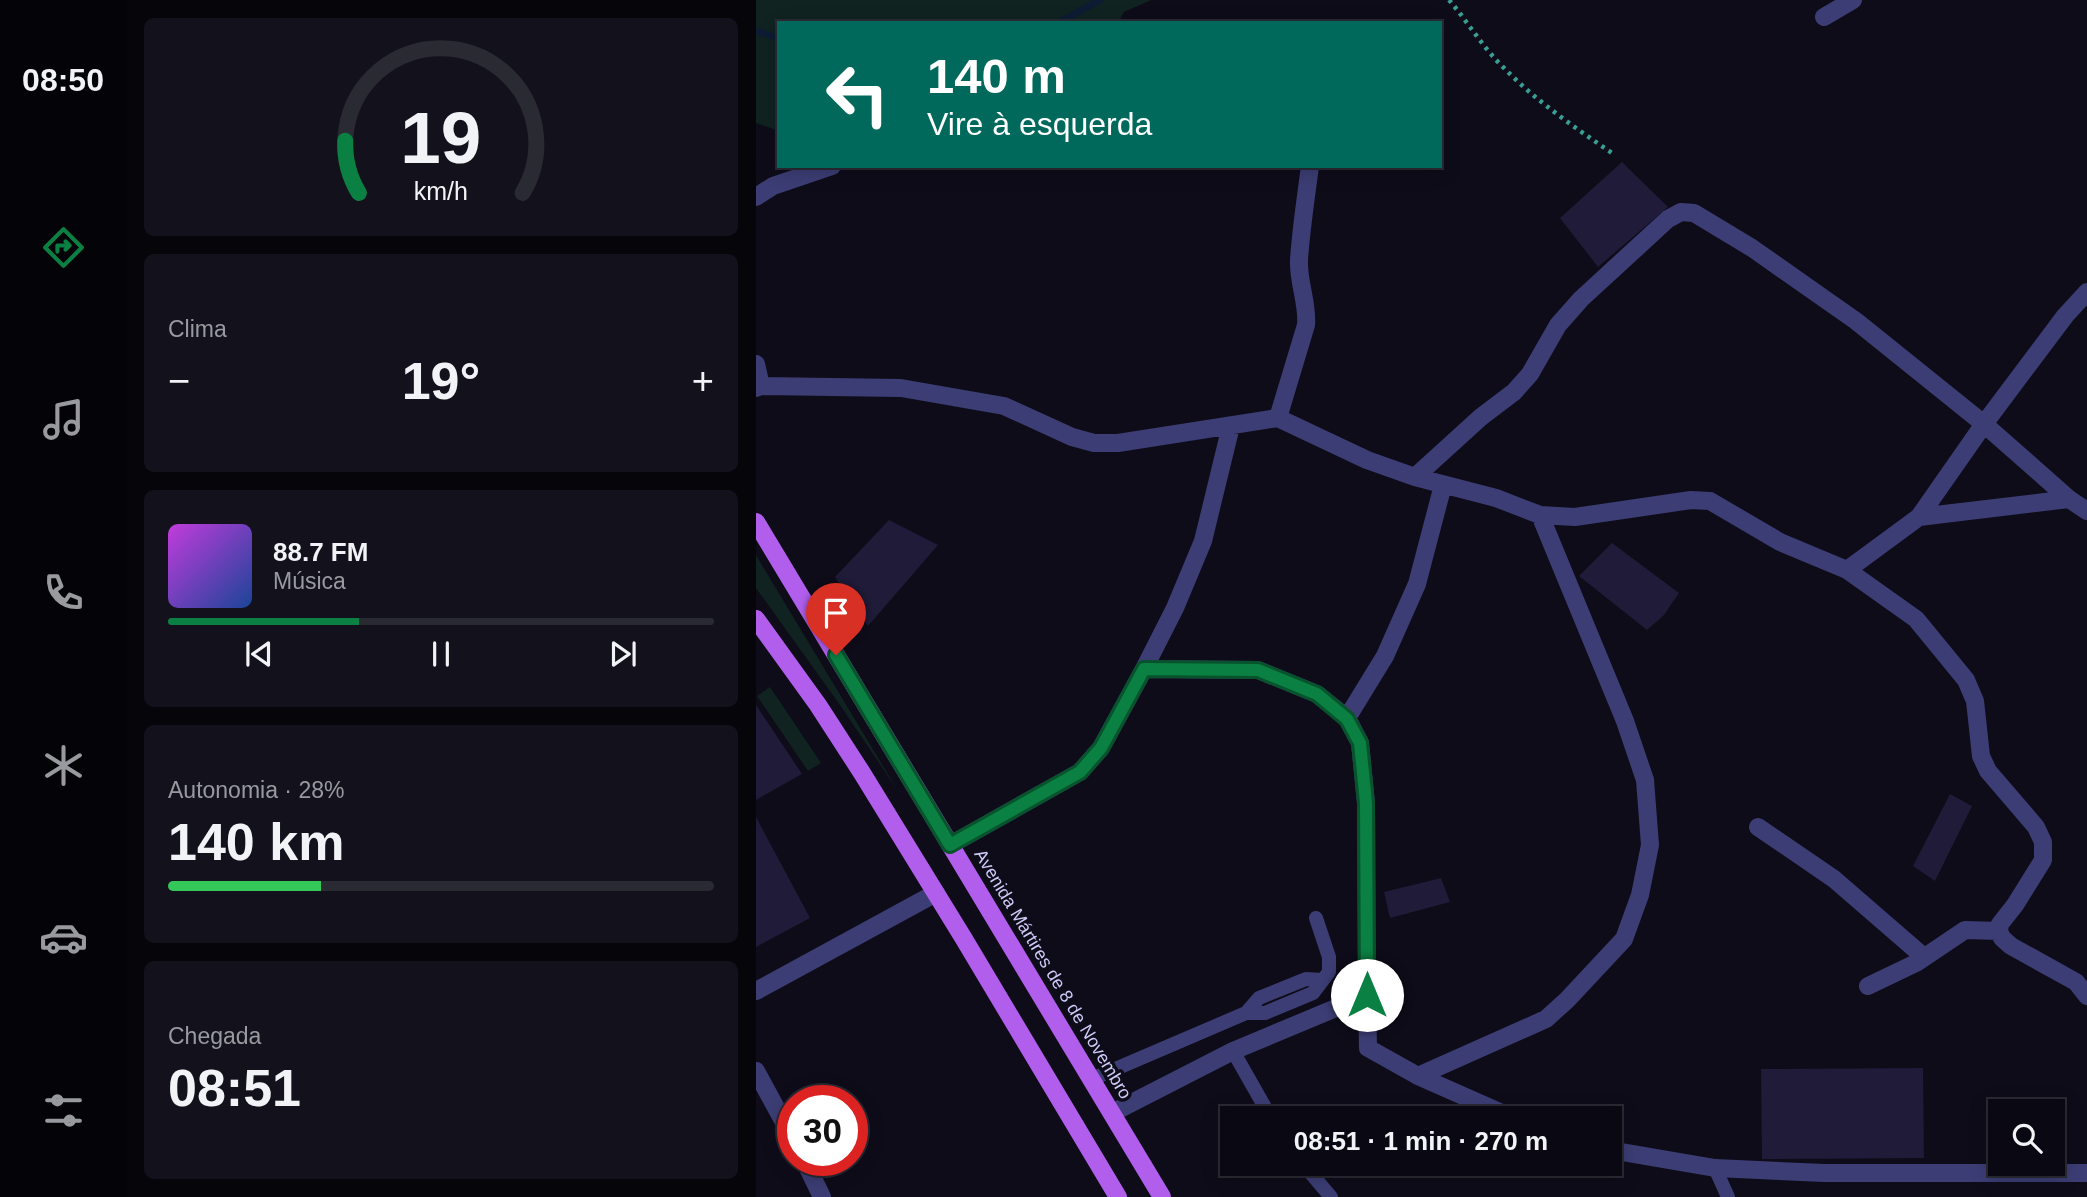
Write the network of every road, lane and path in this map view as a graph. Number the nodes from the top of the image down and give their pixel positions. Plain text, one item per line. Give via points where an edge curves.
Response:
1 (1449, 0) edge
2 (1853, 0) edge
3 (1824, 17) dead end
4 (1612, 153) dead end
5 (826, 168) edge
6 (1310, 168) edge
7 (756, 197) edge
8 (2087, 292) edge
9 (756, 365) edge
10 (759, 387) edge
11 (1278, 418) junction
12 (1984, 424) junction
13 (1231, 426) junction
14 (1415, 477) junction
15 (1443, 485) junction
16 (2069, 499) junction
17 (2087, 511) edge
18 (1540, 515) junction
19 (1919, 517) junction
20 (756, 522) edge
21 (1847, 570) junction
22 (756, 619) edge
23 (1144, 669) junction
24 (1347, 719) junction
25 (1758, 827) dead end
26 (950, 845) junction
27 (936, 893) junction
28 (1316, 918) dead end
29 (1999, 931) junction
30 (1924, 957) junction
31 (1868, 986) dead end
32 (756, 991) edge
33 (1367, 995) junction
34 (2087, 996) edge
35 (1233, 1051) junction
36 (756, 1071) edge
37 (1418, 1076) junction
38 (1092, 1079) junction
39 (1263, 1106) edge
40 (1486, 1106) edge
41 (777, 1110) edge
42 (1112, 1112) junction
43 (1622, 1152) edge
44 (1714, 1168) junction
45 (2087, 1173) edge
46 (812, 1176) edge
47 (1313, 1176) edge
48 (822, 1197) edge
49 (1118, 1197) edge
50 (1162, 1197) edge
51 (1331, 1197) edge
52 (1728, 1197) edge

1 - 4 path via 1503,68
2 - 3 street
5 - 7 street
6 - 11 street via 1299,261 1306,326
8 - 12 street
9 - 10 street
10 - 13 street via 901,388 1004,406 1094,443
11 - 13 street
11 - 14 street
12 - 14 street via 1856,321 1752,247 1694,212 1681,212 1581,299 1514,392
12 - 16 street
12 - 19 street
13 - 23 street via 1203,541
14 - 15 street
15 - 18 street
15 - 24 street via 1417,583 1385,656
16 - 17 street
16 - 19 street
18 - 21 street via 1575,517 1710,501 1780,542
18 - 37 street via 1645,779 1650,845 1640,895 1624,939 1546,1018
19 - 21 street
20 - 26 main road, Avenida Mártires de 8 de Novembro
21 - 29 street via 1916,619 1966,680 1975,701 1981,756 1988,771 2036,827 2043,842 2043,860
22 - 27 main road via 825,716
23 - 24 street via 1258,670 1317,694
23 - 26 street via 1101,748 1080,772
24 - 33 street via 1360,743 1366,803
25 - 30 street via 1834,879
26 - 38 main road, Avenida Mártires de 8 de Novembro
27 - 32 street
27 - 49 main road
28 - 38 lane via 1329,957 1329,972 1313,993 1265,1013 1246,1013
29 - 30 street via 1965,930
29 - 34 street via 2011,946 2076,982
30 - 31 street
33 - 35 street
33 - 37 street via 1368,1048
35 - 39 lane
35 - 42 street
36 - 41 street
37 - 40 street
38 - 42 main road, Avenida Mártires de 8 de Novembro
42 - 50 main road, Avenida Mártires de 8 de Novembro
43 - 44 street
44 - 45 street via 1838,1174
44 - 52 lane
46 - 48 street
47 - 51 lane

